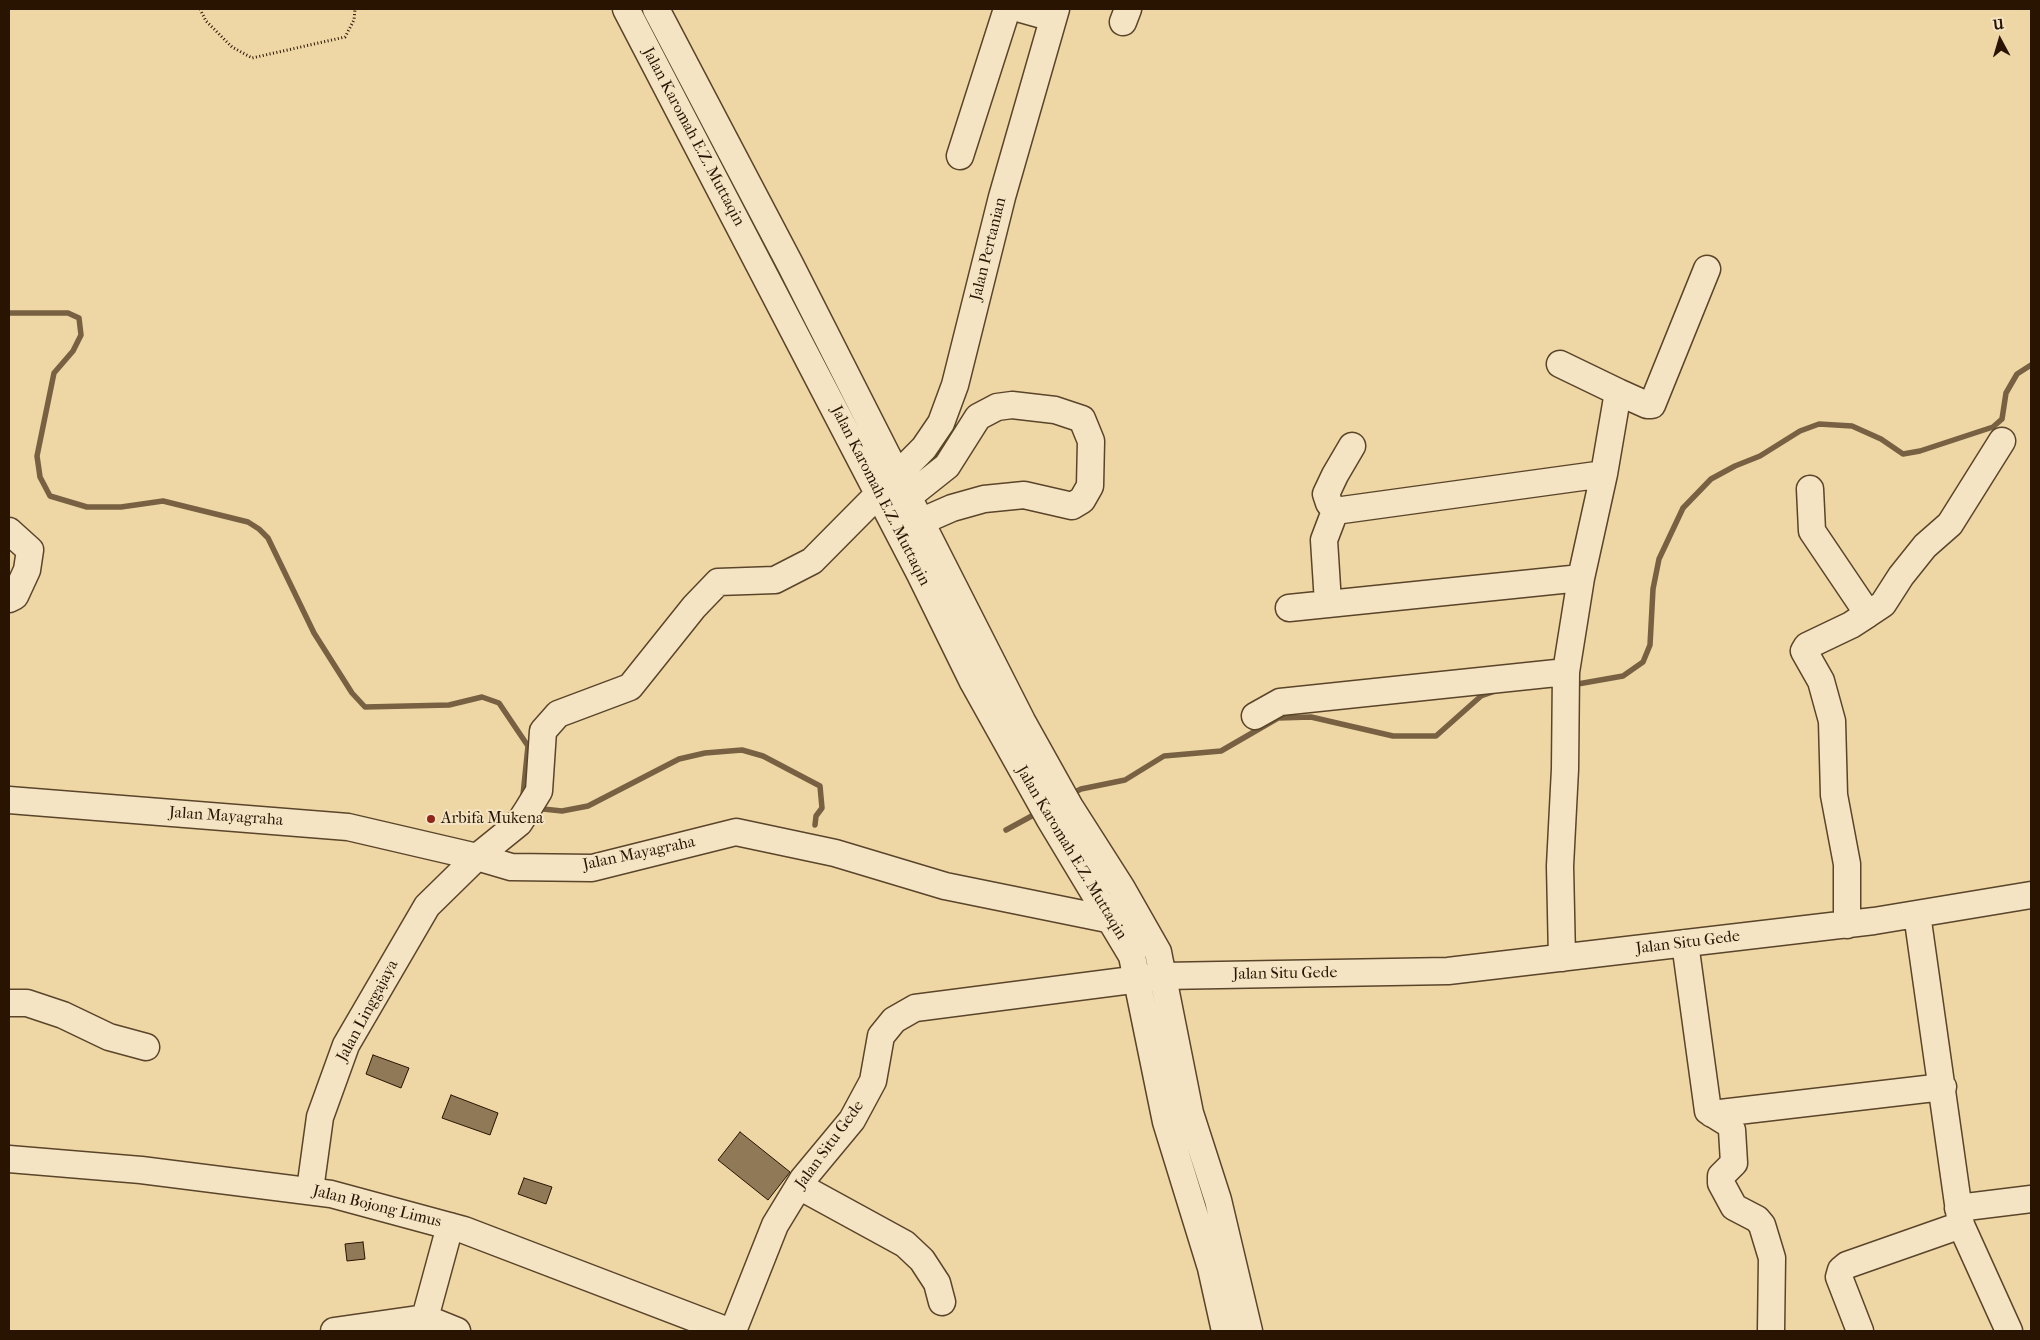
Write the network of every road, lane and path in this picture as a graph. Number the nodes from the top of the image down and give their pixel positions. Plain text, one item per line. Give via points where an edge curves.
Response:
1 (200, 9) edge
2 (355, 9) edge
3 (626, 9) edge
4 (656, 9) edge
5 (1007, 9) edge
6 (1021, 9) edge
7 (1054, 14) edge
8 (960, 156) dead end
9 (1707, 269) dead end
10 (1560, 364) dead end
11 (1618, 392) junction
12 (2002, 441) dead end
13 (1352, 446) dead end
14 (1604, 474) junction
15 (902, 486) junction
16 (1810, 490) dead end
17 (878, 495) junction
18 (1335, 511) junction
19 (920, 522) junction
20 (9, 531) edge
21 (1581, 578) junction
22 (9, 599) edge
23 (1328, 603) junction
24 (1289, 608) dead end
25 (1868, 614) junction
26 (1566, 684) junction
27 (1255, 716) dead end
28 (1035, 769) junction
29 (9, 800) edge
30 (1059, 812) junction
31 (477, 857) junction
32 (2031, 894) edge
33 (1917, 914) junction
34 (1110, 920) junction
35 (1847, 924) junction
36 (1144, 927) junction
37 (1685, 944) junction
38 (1562, 958) junction
39 (1163, 976) junction
40 (1137, 980) junction
41 (9, 1002) edge
42 (146, 1047) dead end
43 (1943, 1087) junction
44 (1712, 1114) junction
45 (9, 1159) edge
46 (799, 1186) junction
47 (310, 1190) junction
48 (2031, 1199) edge
49 (1960, 1217) junction
50 (457, 1228) junction
51 (942, 1302) dead end
52 (439, 1324) edge
53 (334, 1331) edge
54 (728, 1331) edge
55 (733, 1331) edge
56 (1225, 1331) edge
57 (1249, 1331) edge
58 (1771, 1331) edge
59 (1860, 1331) edge
60 (2009, 1331) edge

1 - 2 path via 206,21 232,47 252,58 345,37 354,20
3 - 17 street, Jalan Karomah E.Z. Muttaqin
4 - 15 street, Jalan Karomah E.Z. Muttaqin
5 - 8 street
6 - 7 street
7 - 15 street, Jalan Pertanian via 1002,197 955,385 941,423
9 - 11 street via 1652,405 1647,406
10 - 11 street
11 - 14 street
12 - 25 street via 1950,524 1925,546 1883,604
13 - 18 street via 1326,494
14 - 18 street
14 - 21 street
15 - 17 street
15 - 19 street, Jalan Karomah E.Z. Muttaqin
15 - 19 street via 947,466 978,417 997,407 1012,404 1055,410 1082,419 1092,441 1090,486 1082,500 1072,506 1024,495 984,499
16 - 25 street via 1812,531
17 - 28 street, Jalan Karomah E.Z. Muttaqin via 973,682
17 - 31 street, Jalan Linggajaya via 812,560 775,580 718,582 630,686 558,714 543,731 534,800 519,823
18 - 23 street via 1324,540
19 - 28 street, Jalan Karomah E.Z. Muttaqin
20 - 22 street via 30,550 27,570 15,596
21 - 23 street
21 - 26 street
23 - 24 street
25 - 35 street via 1807,646 1804,651 1821,681 1832,721 1834,795 1847,864
26 - 27 street via 1280,702
26 - 38 street via 1560,866
28 - 30 street, Jalan Karomah E.Z. Muttaqin
29 - 31 street, Jalan Mayagraha via 348,826
30 - 34 street, Jalan Karomah E.Z. Muttaqin
30 - 36 street, Jalan Karomah E.Z. Muttaqin
31 - 34 street, Jalan Mayagraha via 511,868 592,868 736,832 836,854 945,886
31 - 47 street, Jalan Linggajaya via 427,906 346,1045 320,1117
32 - 33 street, Jalan Situ Gede
33 - 35 street, Jalan Situ Gede
33 - 43 street
34 - 36 street, Jalan Mayagraha
34 - 40 street, Jalan Karomah E.Z. Muttaqin via 1132,956
35 - 37 street, Jalan Situ Gede
36 - 39 street, Jalan Karomah E.Z. Muttaqin via 1158,952
37 - 38 street, Jalan Situ Gede
37 - 44 street via 1708,1111
38 - 39 street, Jalan Situ Gede via 1448,971
39 - 40 street, Jalan Situ Gede
39 - 57 street, Jalan Karomah E.Z. Muttaqin via 1190,1113 1218,1200
40 - 46 street, Jalan Situ Gede via 916,1008 894,1020 881,1036 873,1081 852,1120
40 - 56 street, Jalan Karomah E.Z. Muttaqin via 1166,1122 1211,1268
41 - 42 street via 27,1003 63,1015 109,1037
43 - 44 street
43 - 49 street
44 - 58 street via 1729,1124 1732,1130 1734,1163 1721,1176 1721,1183 1734,1207 1758,1219 1772,1258
45 - 47 street, Jalan Bojong Limus via 142,1170
46 - 51 street via 904,1244 922,1260 937,1283
46 - 55 street, Jalan Situ Gede via 776,1225
47 - 50 street, Jalan Bojong Limus
48 - 49 street
49 - 59 street via 1840,1270 1839,1277
49 - 60 street
50 - 52 street
50 - 54 street, Jalan Bojong Limus
52 - 53 street

